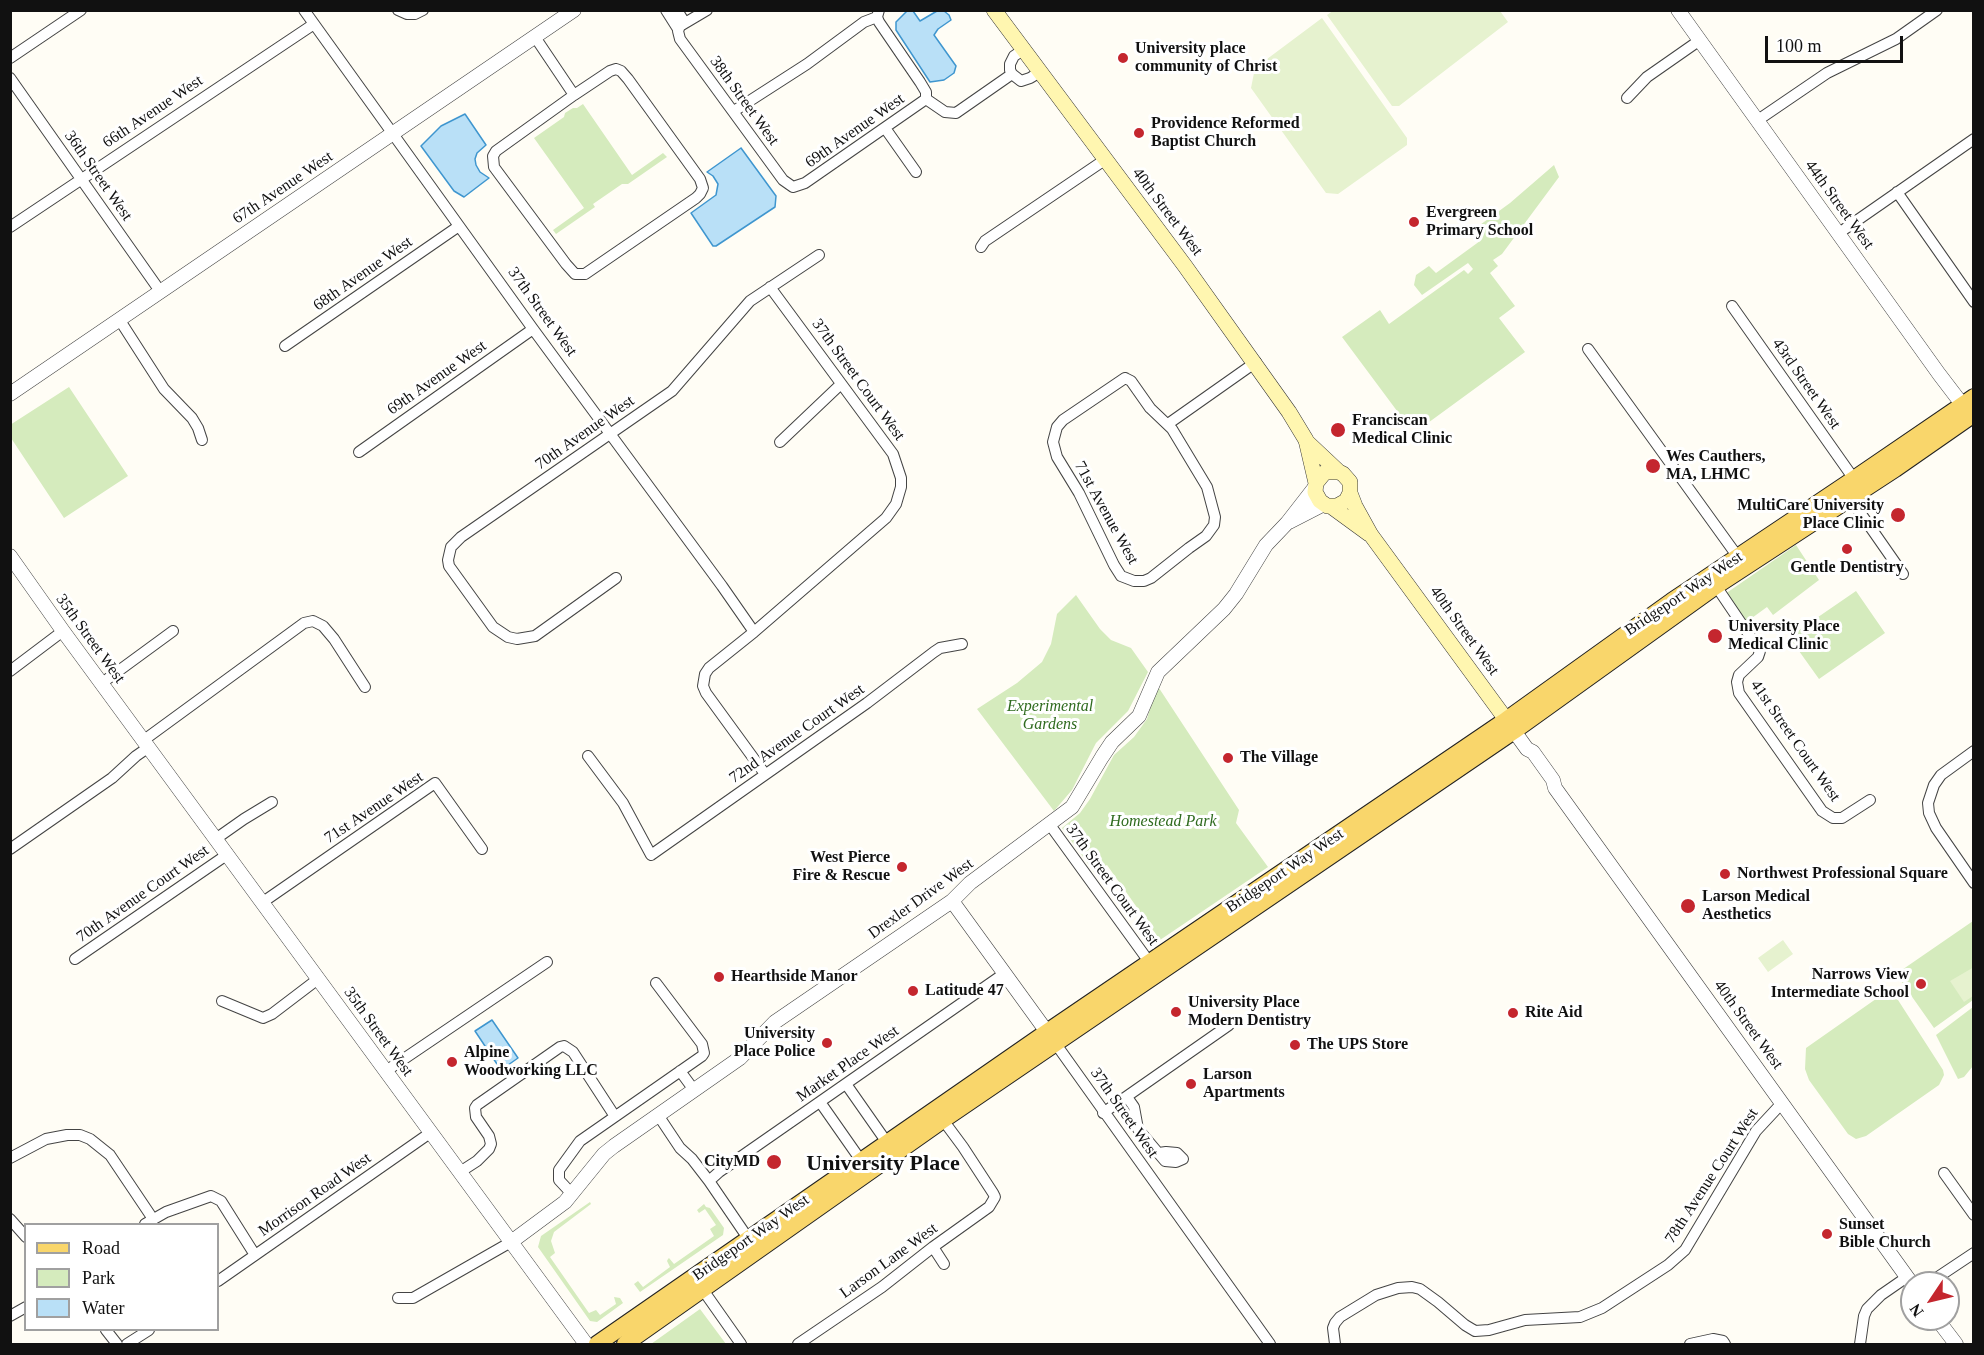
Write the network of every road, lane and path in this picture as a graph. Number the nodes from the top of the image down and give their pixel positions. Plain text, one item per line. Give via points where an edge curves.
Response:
1 (81, 10) edge
2 (304, 10) edge
3 (398, 10) edge
4 (423, 10) edge
5 (574, 10) edge
6 (666, 10) edge
7 (677, 10) edge
8 (707, 10) edge
9 (994, 10) edge
10 (1937, 10) edge
11 (1681, 11) edge
12 (878, 14) edge
13 (314, 24) junction
14 (682, 26) junction
15 (536, 37) junction
16 (1700, 40) junction
17 (1023, 50) junction
18 (10, 58) edge
19 (1040, 72) junction
20 (1012, 74) junction
21 (10, 78) edge
22 (574, 95) junction
23 (926, 95) junction
24 (1627, 98) dead end
25 (734, 111) junction
26 (1758, 120) junction
27 (885, 128) junction
28 (392, 134) junction
29 (1974, 139) edge
30 (1106, 159) junction
31 (916, 172) dead end
32 (81, 178) junction
33 (793, 187) joint
34 (1897, 192) junction
35 (459, 226) junction
36 (10, 227) edge
37 (1839, 233) junction
38 (981, 248) dead end
39 (819, 255) dead end
40 (770, 287) junction
41 (159, 291) junction
42 (1974, 302) edge
43 (1732, 306) dead end
44 (119, 319) junction
45 (533, 329) junction
46 (285, 346) dead end
47 (1588, 349) dead end
48 (1256, 362) junction
49 (841, 384) junction
50 (10, 394) edge
51 (1971, 410) edge
52 (1168, 424) junction
53 (611, 433) junction
54 (202, 440) dead end
55 (1306, 440) junction
56 (780, 442) dead end
57 (359, 452) dead end
58 (1339, 472) junction
59 (1854, 479) junction
60 (1315, 485) junction
61 (1350, 493) junction
62 (1850, 498) junction
63 (1328, 505) junction
64 (1287, 523) junction
65 (1371, 535) junction
66 (10, 556) edge
67 (1738, 557) junction
68 (1903, 574) dead end
69 (616, 578) dead end
70 (1716, 586) junction
71 (63, 631) junction
72 (173, 631) dead end
73 (754, 632) junction
74 (962, 644) dead end
75 (10, 672) edge
76 (102, 683) junction
77 (365, 687) dead end
78 (1510, 725) junction
79 (146, 744) junction
80 (1974, 751) edge
81 (588, 756) dead end
82 (765, 774) junction
83 (1870, 800) dead end
84 (272, 802) dead end
85 (1050, 825) junction
86 (217, 838) junction
87 (10, 849) edge
88 (482, 849) dead end
89 (228, 854) junction
90 (1974, 883) edge
91 (952, 901) junction
92 (262, 902) junction
93 (75, 959) dead end
94 (547, 963) dead end
95 (1150, 963) junction
96 (1005, 973) junction
97 (318, 979) junction
98 (656, 983) dead end
99 (222, 1001) dead end
100 (1229, 1025) dead end
101 (1052, 1038) junction
102 (386, 1071) junction
103 (680, 1071) junction
104 (846, 1084) junction
105 (694, 1090) junction
106 (1127, 1096) junction
107 (820, 1101) junction
108 (1782, 1103) junction
109 (1103, 1113) junction
110 (614, 1115) junction
111 (658, 1115) junction
112 (943, 1120) junction
113 (430, 1133) junction
114 (888, 1144) junction
115 (1159, 1153) dead end
116 (10, 1158) edge
117 (862, 1162) junction
118 (460, 1172) junction
119 (1944, 1173) dead end
120 (709, 1181) junction
121 (572, 1194) junction
122 (1974, 1215) edge
123 (10, 1219) edge
124 (149, 1222) edge
125 (24, 1235) edge
126 (511, 1242) junction
127 (753, 1245) junction
128 (933, 1247) junction
129 (1974, 1253) edge
130 (255, 1255) junction
131 (944, 1264) dead end
132 (1903, 1271) edge
133 (1947, 1271) edge
134 (219, 1280) edge
135 (1900, 1285) edge
136 (703, 1290) junction
137 (398, 1298) dead end
138 (24, 1308) edge
139 (10, 1316) edge
140 (107, 1331) edge
141 (146, 1331) edge
142 (1946, 1331) edge
143 (117, 1344) edge
144 (127, 1344) edge
145 (586, 1344) edge
146 (597, 1344) edge
147 (625, 1344) edge
148 (741, 1344) edge
149 (798, 1344) edge
150 (1270, 1344) edge
151 (1335, 1344) edge
152 (1690, 1344) edge
153 (1725, 1344) edge
154 (1860, 1344) edge
155 (1956, 1344) edge

1 - 18 street
2 - 13 street, 37th Street West
3 - 4 street via 407,14
5 - 15 street, 67th Avenue West
6 - 14 street, 38th Street West
7 - 14 street, 38th Street West
8 - 14 street
9 - 17 main road, 40th Street West
10 - 26 street via 1896,39 1827,73
11 - 16 street, 44th Street West
12 - 23 street
12 - 25 street
13 - 28 street, 37th Street West
13 - 32 street, 66th Avenue West
14 - 25 street, 38th Street West via 680,39
15 - 22 street
15 - 28 street, 67th Avenue West
16 - 24 street via 1647,77
16 - 26 street, 44th Street West
17 - 19 main road, 40th Street West
17 - 20 street via 1010,64
19 - 20 street via 1021,81
19 - 30 main road, 40th Street West
20 - 23 street via 956,113 945,112
21 - 32 street, 36th Street West
22 - 22 street via 496,151 492,161 571,271 585,274 696,198 703,186 621,71 610,71
23 - 27 street, 69th Avenue West
25 - 33 street, 38th Street West via 783,180
26 - 37 street, 44th Street West
27 - 31 street
27 - 33 street, 69th Avenue West via 805,183
28 - 35 street, 37th Street West
28 - 41 street, 67th Avenue West
29 - 34 street
30 - 38 street via 985,241
30 - 48 main road, 40th Street West
32 - 36 street, 66th Avenue West
32 - 41 street, 36th Street West
34 - 37 street
34 - 42 street
35 - 45 street, 37th Street West
35 - 46 street, 68th Avenue West
37 - 51 street, 44th Street West via 1939,374
39 - 40 street, 70th Avenue West
40 - 49 street, 37th Street Court West
40 - 53 street, 70th Avenue West via 741,310 672,391
41 - 44 street, 67th Avenue West
43 - 59 street, 43rd Street West
44 - 50 street, 67th Avenue West
44 - 54 street via 164,389 192,418
45 - 53 street, 37th Street West
45 - 57 street, 69th Avenue West
47 - 67 street
48 - 52 street
48 - 55 main road, 40th Street West
49 - 56 street
49 - 73 street, 37th Street Court West via 897,461 901,478 899,497 886,518
51 - 59 main road, Bridgeport Way West
51 - 62 main road, Bridgeport Way West
52 - 52 street, 71st Avenue West via 1125,378 1063,420 1054,434 1057,457 1079,493 1107,554 1121,576 1134,581 1151,578 1206,537 1214,525 1207,487
53 - 69 street, 70th Avenue West via 461,537 448,560 494,627 517,639 535,636
53 - 73 street, 37th Street West
55 - 58 main road, 40th Street West
55 - 60 main road, 40th Street West
58 - 60 main road via 1325,472
58 - 61 main road via 1350,482
59 - 67 main road, Bridgeport Way West
60 - 63 main road via 1317,497
60 - 64 street, Drexler Drive West
61 - 63 main road via 1342,504
61 - 65 main road, 40th Street West
62 - 68 street
62 - 70 main road, Bridgeport Way West
63 - 64 street, Drexler Drive West
63 - 65 main road, 40th Street West
64 - 85 street, Drexler Drive West via 1266,545 1224,609 1158,672 1139,716 1113,742 1072,807
65 - 78 main road, 40th Street West
66 - 71 street, 35th Street West
67 - 78 main road, Bridgeport Way West via 1655,613
70 - 78 main road, Bridgeport Way West
70 - 83 street, 41st Street Court West via 1760,651 1739,675 1739,693 1822,811 1830,818 1842,818
71 - 75 street
71 - 76 street, 35th Street West
72 - 76 street
73 - 82 street via 709,668 704,686
74 - 82 street, 72nd Avenue Court West via 940,648
76 - 79 street, 35th Street West
77 - 79 street via 323,626 313,621 304,623
78 - 95 main road, Bridgeport Way West
78 - 101 main road, Bridgeport Way West
78 - 108 street, 40th Street West
79 - 86 street, 35th Street West
79 - 87 street via 112,778
80 - 90 street via 1941,775 1928,803 1936,828
81 - 82 street, 72nd Avenue Court West via 623,803 651,855
84 - 86 street, 70th Avenue Court West
85 - 91 street, Drexler Drive West via 970,883
85 - 95 street, 37th Street Court West
86 - 89 street, 35th Street West
88 - 92 street, 71st Avenue West via 435,783
89 - 92 street, 35th Street West
89 - 93 street, 70th Avenue Court West
91 - 96 street, 37th Street West
91 - 105 street, Drexler Drive West via 775,1022 740,1058
92 - 97 street, 35th Street West
94 - 102 street
95 - 101 main road, Bridgeport Way West
96 - 101 street, 37th Street West
96 - 104 street, Market Place West
97 - 99 street via 262,1018
97 - 102 street, 35th Street West
98 - 103 street via 704,1048 702,1056
100 - 106 street
101 - 109 street, 37th Street West
101 - 112 main road, Bridgeport Way West
101 - 114 main road, Bridgeport Way West
102 - 113 street, 35th Street West
103 - 105 street
103 - 110 street
104 - 107 street, Market Place West
104 - 114 street
105 - 111 street, Drexler Drive West
106 - 109 street
106 - 115 street via 1134,1107 1138,1129
107 - 117 street
107 - 120 street, Market Place West
108 - 132 street, 40th Street West
108 - 151 street, 78th Avenue Court West via 1752,1137 1685,1250 1602,1308 1580,1317 1525,1320 1475,1331 1420,1289 1398,1288 1376,1295 1338,1318 1333,1328
109 - 150 street, 37th Street West
110 - 118 street via 580,1062 564,1046 477,1105 474,1112 491,1144 477,1161
110 - 121 street via 580,1141 559,1170 559,1180
111 - 120 street
111 - 121 street, Drexler Drive West via 604,1154
112 - 127 main road, Bridgeport Way West
112 - 128 street, Larson Lane West via 995,1197 989,1207
113 - 118 street, 35th Street West
113 - 130 street, Morrison Road West
114 - 117 main road, Bridgeport Way West
116 - 124 street via 46,1139 80,1135 90,1139 110,1155
117 - 127 main road, Bridgeport Way West
118 - 126 street, 35th Street West
119 - 122 street
120 - 127 street
121 - 126 street, Drexler Drive West
123 - 125 street
124 - 130 street via 211,1196 221,1201
126 - 137 street via 413,1298
126 - 145 street, 35th Street West
127 - 136 main road, Bridgeport Way West
127 - 146 main road, Bridgeport Way West
128 - 131 street
128 - 149 street, Larson Lane West
129 - 133 street
130 - 134 street, Morrison Road West
135 - 154 street via 1881,1295 1867,1309
136 - 147 main road, Bridgeport Way West
136 - 148 street
138 - 139 street
140 - 143 street
141 - 144 street
142 - 155 street
152 - 153 street via 1713,1339

